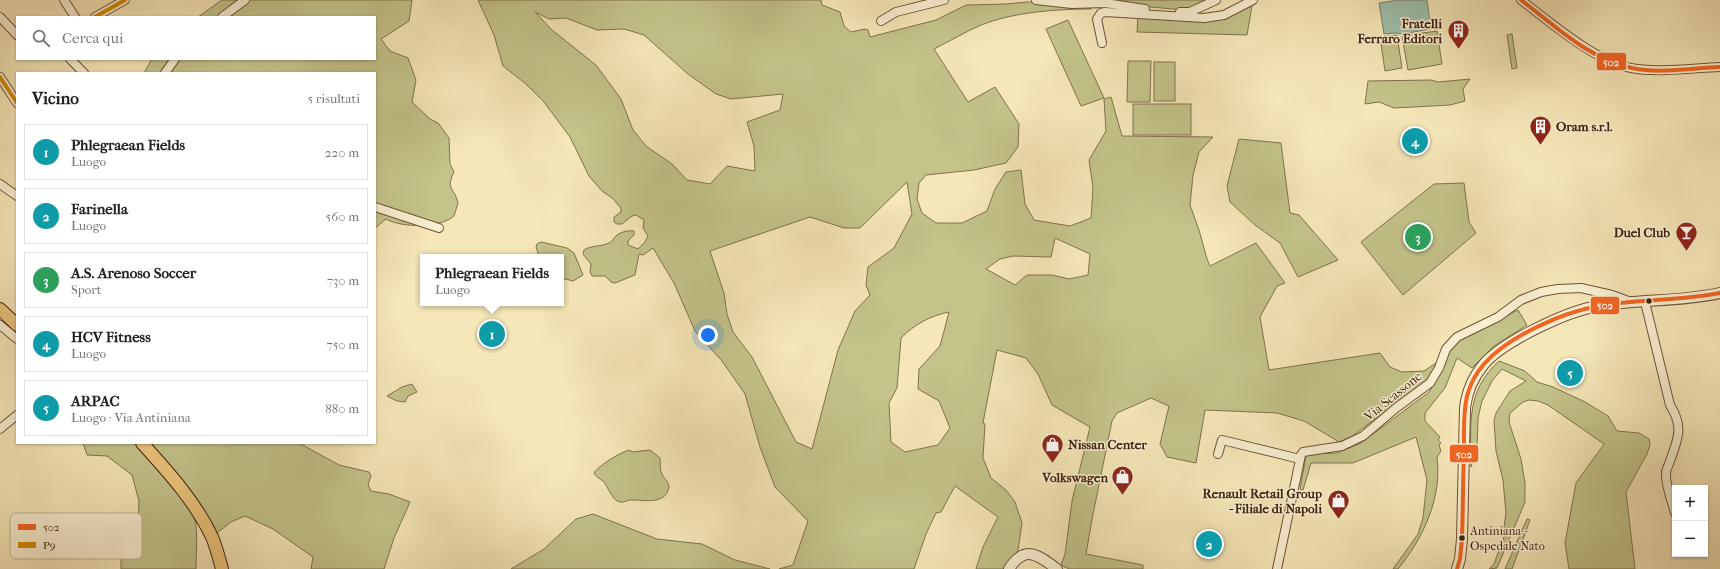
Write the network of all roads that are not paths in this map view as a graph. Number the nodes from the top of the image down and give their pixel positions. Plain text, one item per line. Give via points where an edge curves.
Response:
1 (64, 0) edge
2 (125, 0) edge
3 (245, 0) edge
4 (944, 0) edge
5 (1036, 0) edge
6 (1216, 0) edge
7 (1253, 0) edge
8 (1520, 0) edge
9 (74, 16) edge
10 (97, 16) edge
11 (223, 16) edge
12 (0, 17) edge
13 (881, 21) dead end
14 (16, 34) edge
15 (1102, 43) dead end
16 (71, 60) edge
17 (174, 60) edge
18 (1720, 67) edge
19 (83, 72) edge
20 (166, 72) edge
21 (0, 77) edge
22 (16, 101) edge
23 (0, 184) edge
24 (16, 195) edge
25 (376, 207) edge
26 (439, 228) dead end
27 (1720, 293) edge
28 (1633, 302) junction
29 (1645, 302) junction
30 (0, 309) edge
31 (16, 324) edge
32 (0, 325) edge
33 (16, 338) edge
34 (16, 416) edge
35 (0, 429) edge
36 (143, 444) edge
37 (1218, 454) dead end
38 (1300, 459) junction
39 (1672, 500) edge
40 (222, 569) edge
41 (1009, 569) edge
42 (1057, 569) edge
43 (1277, 569) edge
44 (1457, 569) edge

1 - 9 street
2 - 10 street
3 - 11 street
4 - 13 street via 896,12
5 - 6 street via 1072,4 1105,3 1184,12
7 - 15 street via 1224,15 1211,17 1101,13 1097,19
8 - 18 street via 1595,54 1619,66 1640,70
12 - 14 street
16 - 19 street
17 - 20 street
21 - 22 street
23 - 24 street
25 - 26 street
27 - 29 street via 1700,298
28 - 29 street
28 - 38 street, Via Scassone via 1580,288 1541,292 1522,300 1494,319 1457,337 1446,349 1430,383 1363,436 1342,446 1306,450
28 - 44 street via 1598,306 1565,315 1492,355 1475,377 1465,408 1462,539
29 - 39 street via 1670,405 1678,422 1677,443 1666,474
30 - 31 main road
32 - 33 street
34 - 35 street
36 - 40 main road via 194,506 212,538
37 - 38 street via 1222,440
38 - 43 street
41 - 42 street via 1015,560 1031,553 1043,558

